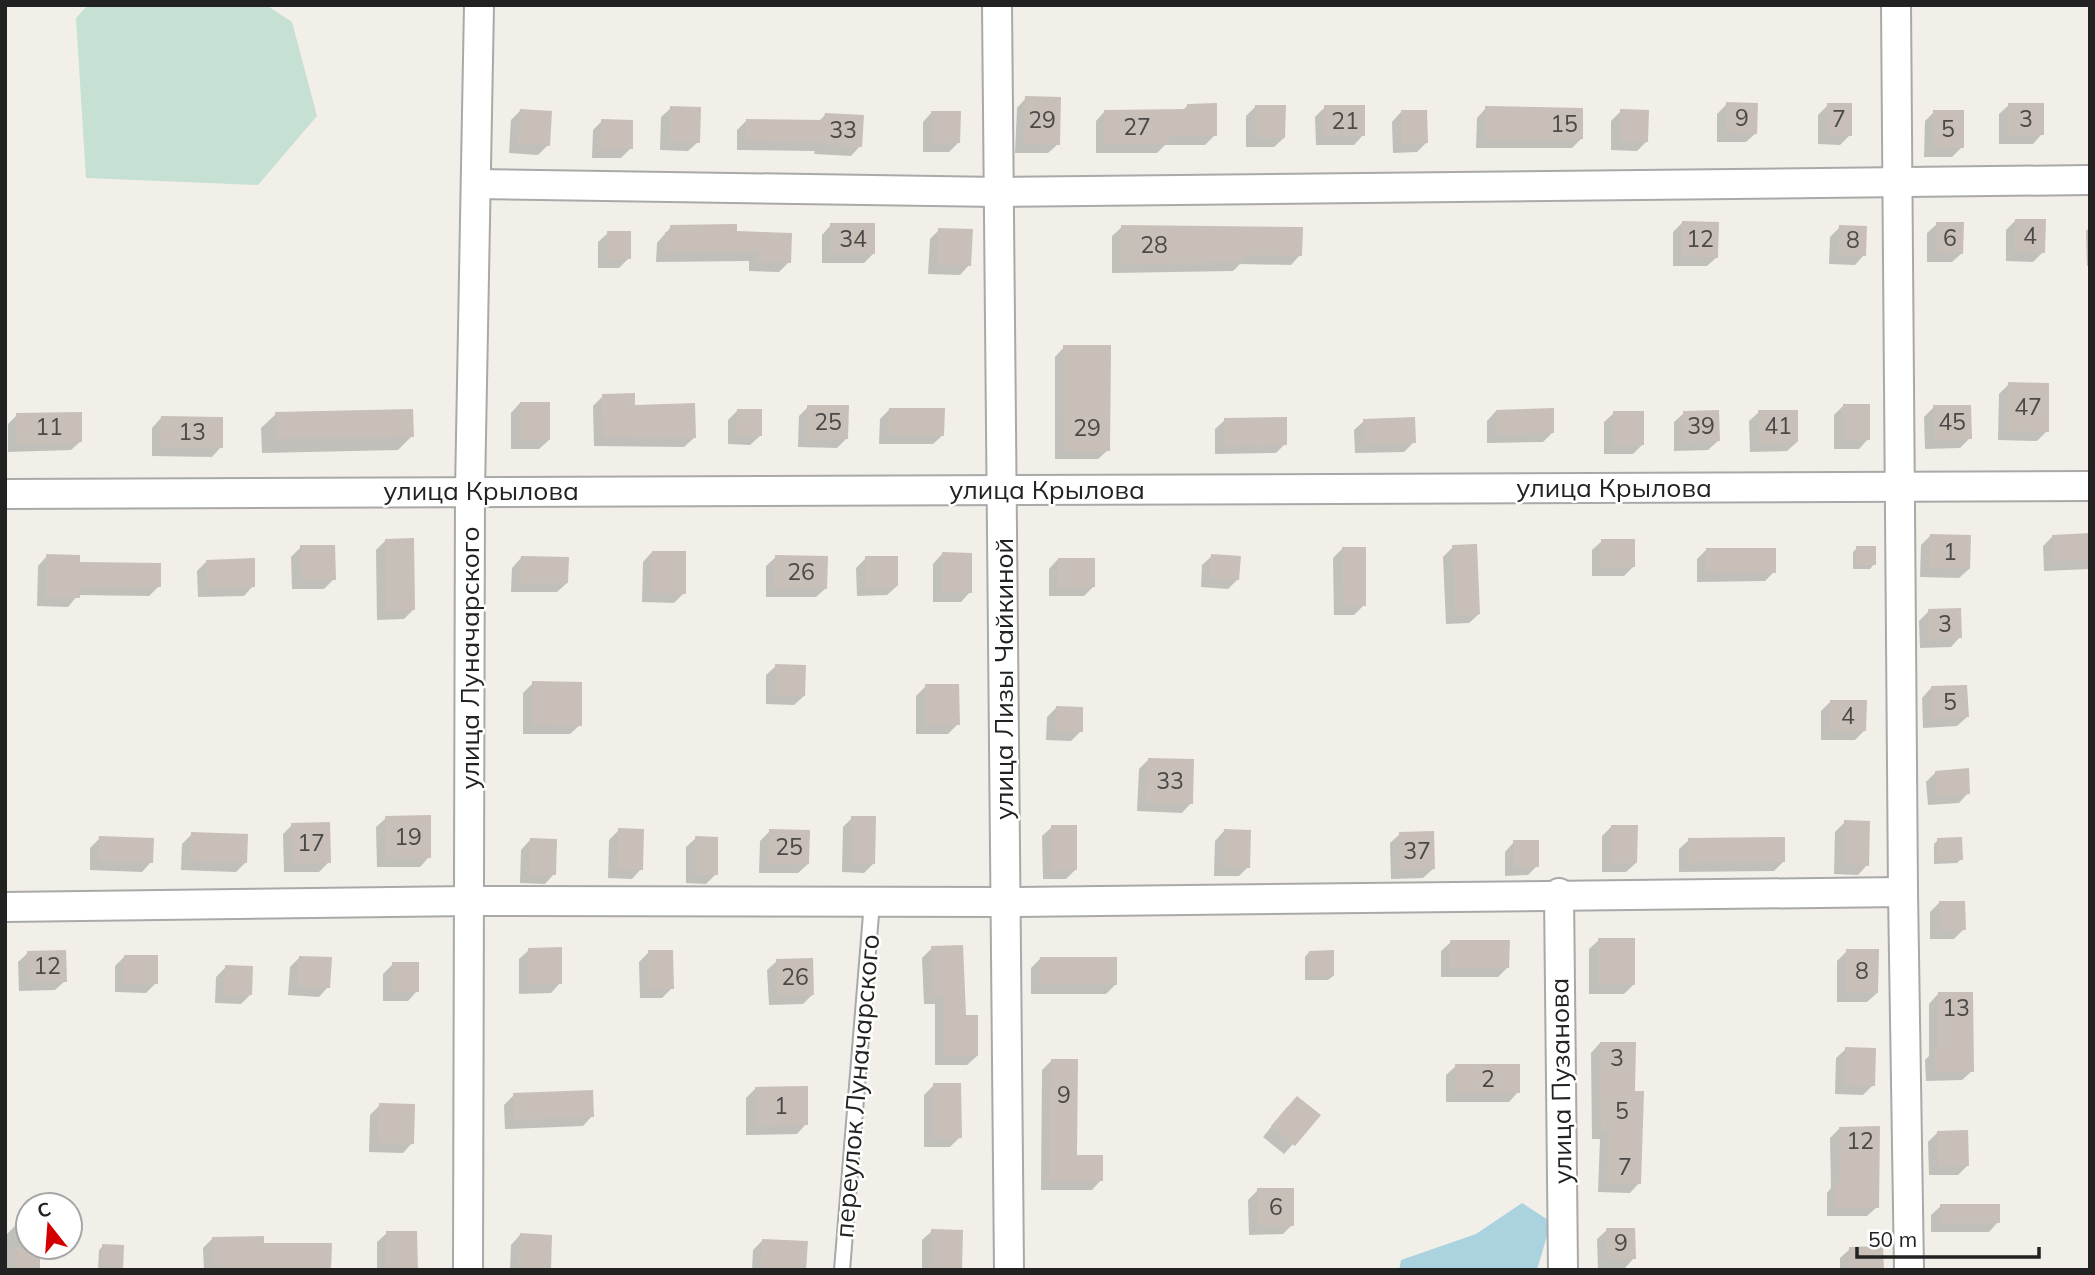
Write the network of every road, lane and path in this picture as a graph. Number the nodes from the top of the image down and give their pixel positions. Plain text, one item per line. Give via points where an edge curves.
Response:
1 (479, 5) edge
2 (997, 5) edge
3 (1896, 5) edge
4 (2090, 180) edge
5 (476, 184) junction
6 (1898, 185) junction
7 (999, 192) junction
8 (2090, 486) edge
9 (1901, 487) junction
10 (1002, 490) junction
11 (470, 491) junction
12 (5, 494) edge
13 (1903, 892) junction
14 (1559, 893) junction
15 (469, 901) junction
16 (872, 902) junction
17 (1005, 902) junction
18 (5, 907) edge
19 (468, 1270) edge
20 (842, 1270) edge
21 (1009, 1270) edge
22 (1563, 1270) edge
23 (1909, 1270) edge

1 - 5 street, улица Луначарского
2 - 7 street, улица Лизы Чайкиной
3 - 6 street
4 - 6 street
5 - 7 street
5 - 11 street, улица Луначарского
6 - 7 street
6 - 9 street
7 - 10 street, улица Лизы Чайкиной
8 - 9 street, улица Крылова
9 - 10 street, улица Крылова
9 - 13 street
10 - 11 street, улица Крылова
10 - 17 street, улица Лизы Чайкиной
11 - 12 street, улица Крылова
11 - 15 street, улица Луначарского
13 - 14 street
13 - 23 street
14 - 17 street
14 - 22 street, улица Пузанова
15 - 16 street
15 - 18 street
15 - 19 street, улица Луначарского
16 - 17 street
16 - 20 lane, переулок Луначарского
17 - 21 street, улица Лизы Чайкиной

